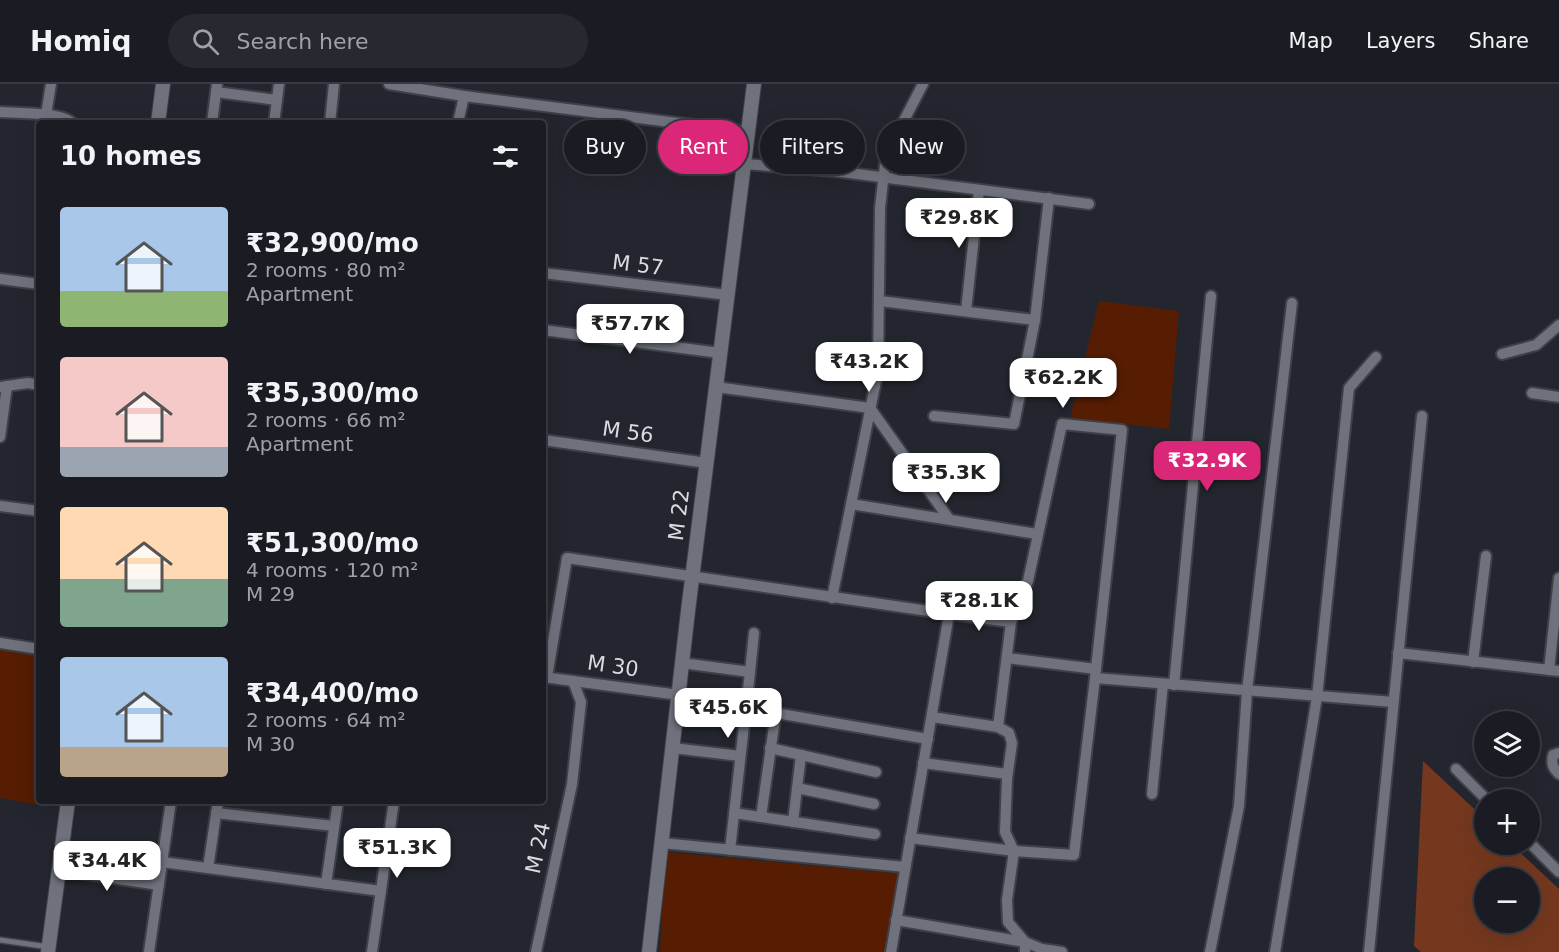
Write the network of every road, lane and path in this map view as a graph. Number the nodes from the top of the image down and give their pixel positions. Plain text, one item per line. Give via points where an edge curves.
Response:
1 (51, 84) edge
2 (163, 84) edge
3 (279, 84) edge
4 (334, 84) edge
5 (389, 84) edge
6 (754, 84) edge
7 (924, 84) edge
8 (217, 88) edge
9 (464, 96) junction
10 (277, 100) junction
11 (0, 112) edge
12 (46, 115) junction
13 (68, 120) edge
14 (158, 120) edge
15 (212, 120) edge
16 (274, 120) edge
17 (330, 120) edge
18 (459, 120) edge
19 (749, 132) junction
20 (748, 138) edge
21 (748, 164) edge
22 (743, 174) edge
23 (883, 178) junction
24 (979, 190) junction
25 (1048, 198) junction
26 (1089, 204) dead end
27 (546, 273) edge
28 (0, 279) edge
29 (36, 284) edge
30 (728, 295) junction
31 (1211, 296) dead end
32 (880, 302) junction
33 (1292, 303) dead end
34 (966, 311) junction
35 (1035, 320) junction
36 (1559, 325) edge
37 (546, 330) edge
38 (720, 353) junction
39 (1502, 354) dead end
40 (1376, 357) dead end
41 (36, 384) edge
42 (3, 386) edge
43 (716, 387) junction
44 (1532, 393) dead end
45 (1559, 397) edge
46 (870, 408) junction
47 (934, 416) dead end
48 (1422, 416) dead end
49 (0, 437) edge
50 (546, 440) edge
51 (706, 463) junction
52 (851, 504) junction
53 (0, 506) edge
54 (36, 511) edge
55 (949, 519) junction
56 (1037, 534) junction
57 (1486, 556) dead end
58 (693, 576) junction
59 (1559, 578) edge
60 (832, 598) junction
61 (949, 614) junction
62 (1011, 622) junction
63 (754, 633) dead end
64 (0, 643) edge
65 (36, 649) edge
66 (1398, 653) junction
67 (1007, 658) junction
68 (1473, 662) junction
69 (682, 663) junction
70 (1554, 671) edge
71 (546, 672) edge
72 (750, 672) junction
73 (1095, 673) junction
74 (546, 677) edge
75 (573, 681) junction
76 (1168, 685) junction
77 (1247, 691) junction
78 (679, 695) junction
79 (1317, 697) junction
80 (1394, 702) junction
81 (746, 708) junction
82 (776, 712) junction
83 (932, 717) junction
84 (998, 727) junction
85 (928, 739) junction
86 (673, 748) junction
87 (770, 748) junction
88 (1559, 753) edge
89 (801, 755) junction
90 (740, 756) junction
91 (923, 764) junction
92 (1456, 769) dead end
93 (876, 772) dead end
94 (1008, 774) junction
95 (1559, 774) edge
96 (797, 788) junction
97 (1476, 789) edge
98 (1152, 794) dead end
99 (68, 804) edge
100 (171, 804) edge
101 (218, 804) edge
102 (338, 804) edge
103 (394, 804) edge
104 (874, 804) dead end
105 (216, 813) junction
106 (734, 813) junction
107 (761, 817) junction
108 (793, 822) junction
109 (334, 826) junction
110 (875, 834) dead end
111 (910, 838) junction
112 (662, 843) junction
113 (730, 850) junction
114 (1014, 851) junction
115 (1540, 853) edge
116 (162, 862) junction
117 (905, 867) junction
118 (208, 868) junction
119 (59, 870) junction
120 (1559, 872) edge
121 (326, 884) junction
122 (159, 885) junction
123 (381, 891) junction
124 (896, 920) junction
125 (0, 940) edge
126 (1025, 947) edge
127 (48, 949) edge
128 (149, 952) edge
129 (372, 952) edge
130 (536, 952) edge
131 (649, 952) edge
132 (891, 952) edge
133 (1062, 952) edge
134 (1210, 952) edge
135 (1275, 952) edge
136 (1369, 952) edge

1 - 12 street
2 - 14 street
3 - 10 street
4 - 17 street
5 - 9 street
6 - 19 street, M 22
7 - 23 street via 886,155
8 - 10 street
8 - 15 street
9 - 18 street
9 - 19 street
10 - 16 street
11 - 12 street
12 - 13 street
19 - 20 street, M 22
21 - 23 street
22 - 30 street, M 22
23 - 24 street
23 - 32 street
24 - 25 street
24 - 34 street
25 - 26 street
25 - 35 street
27 - 30 street, M 57
28 - 29 street
30 - 38 street, M 22
31 - 76 street
32 - 34 street
32 - 46 street via 878,371
33 - 77 street
34 - 35 street
35 - 47 street via 1014,424
36 - 39 street via 1536,345
37 - 38 street
38 - 43 street, M 22
40 - 79 street via 1349,388
41 - 42 street
42 - 49 street
43 - 46 street
43 - 51 street, M 22
44 - 45 street
46 - 52 street
46 - 55 street
48 - 66 street
50 - 51 street, M 56
51 - 58 street, M 22
52 - 55 street
52 - 60 street
53 - 54 street
55 - 56 street
56 - 62 street via 1028,581
56 - 73 street via 1062,424 1122,430
57 - 68 street
58 - 60 street
58 - 69 street, M 22
58 - 71 street via 567,558
59 - 70 street
60 - 61 street
61 - 62 street
61 - 83 street
62 - 67 street
63 - 72 street
64 - 65 street
66 - 68 street
66 - 80 street
67 - 73 street
67 - 84 street
68 - 70 street
69 - 72 street
69 - 78 street, M 22
72 - 81 street
73 - 76 street
73 - 114 street via 1074,855
74 - 75 street, M 30
75 - 78 street, M 30
75 - 130 street, M 24 via 581,702 572,784
76 - 77 street
76 - 98 street
77 - 79 street
77 - 134 street via 1239,806
78 - 86 street, M 22
79 - 80 street
79 - 135 street
80 - 136 street
81 - 82 street
81 - 90 street
82 - 85 street
82 - 87 street
83 - 84 street
83 - 85 street
84 - 94 street via 1011,736
85 - 91 street
86 - 90 street
86 - 112 street, M 22
87 - 89 street
87 - 107 street
88 - 95 street via 1553,755 1551,762
89 - 93 street
89 - 96 street
90 - 106 street
91 - 94 street
91 - 111 street
92 - 97 street
94 - 114 street via 1005,832
96 - 104 street
96 - 108 street
99 - 119 street
100 - 116 street
101 - 105 street
102 - 109 street
103 - 123 street
105 - 109 street
105 - 118 street
106 - 107 street
106 - 113 street
107 - 108 street
108 - 110 street
109 - 121 street
111 - 114 street
111 - 117 street
112 - 113 street
112 - 131 street, M 22
113 - 117 street
114 - 126 street via 1008,922
115 - 120 street
116 - 118 street
116 - 122 street
117 - 124 street
118 - 121 street
119 - 122 street
119 - 127 street
121 - 123 street
122 - 128 street
123 - 129 street
124 - 126 street
124 - 132 street
125 - 127 lane
126 - 133 street

